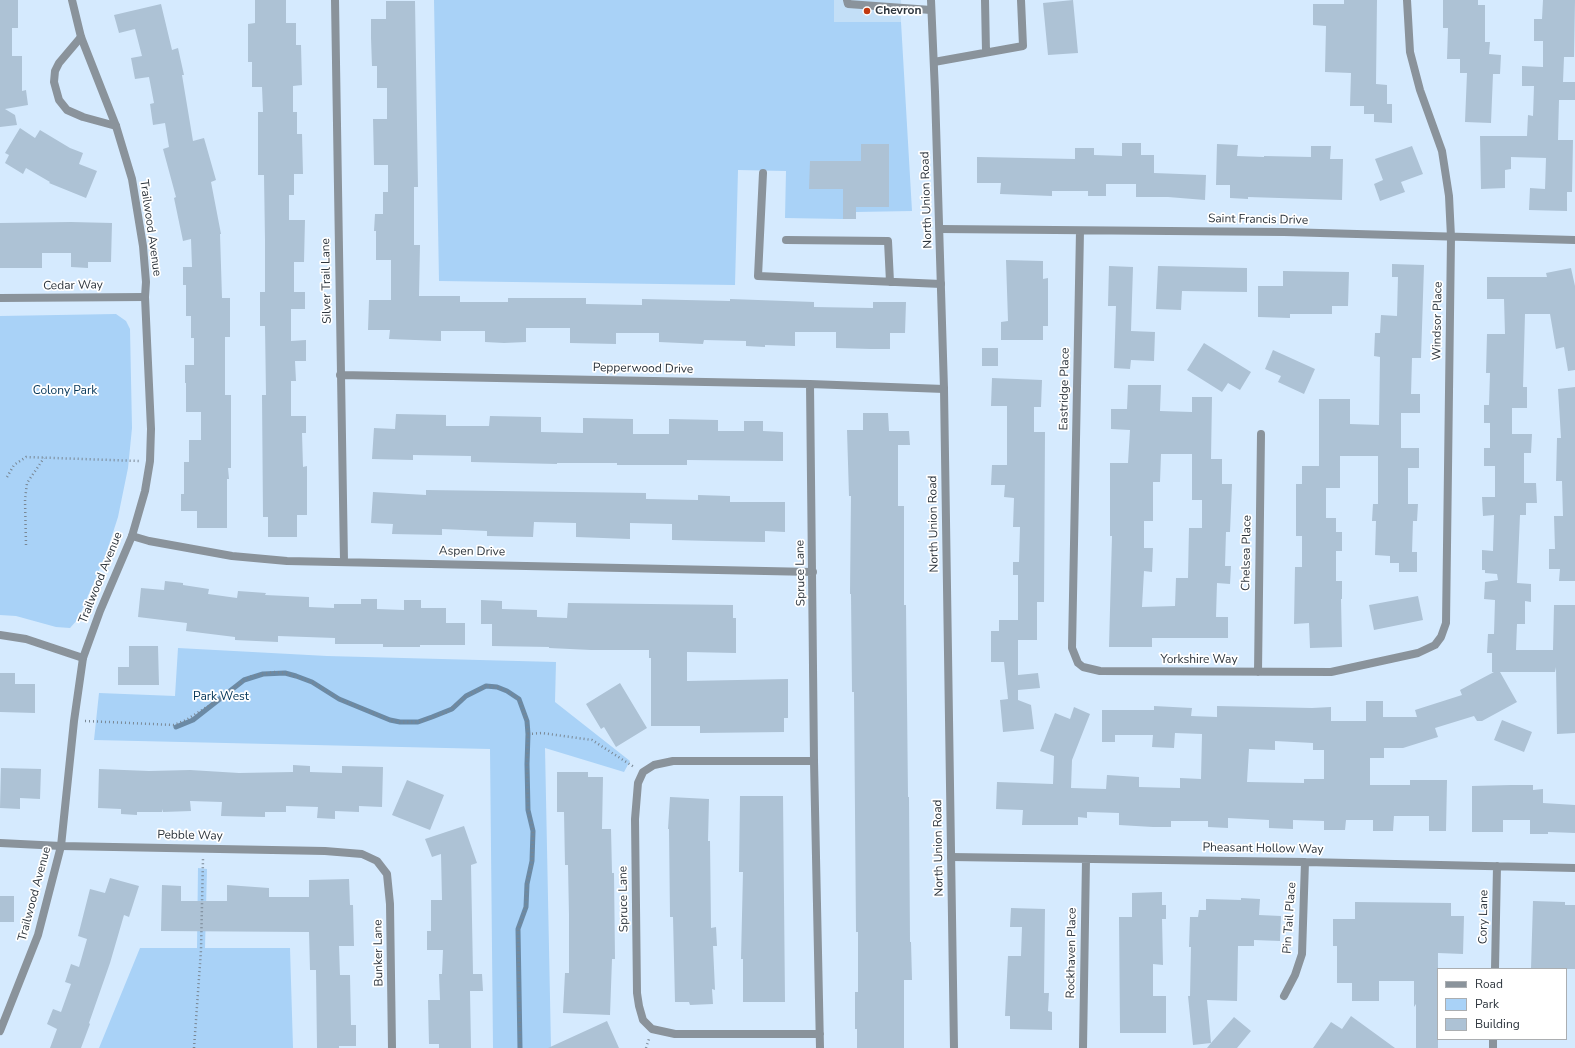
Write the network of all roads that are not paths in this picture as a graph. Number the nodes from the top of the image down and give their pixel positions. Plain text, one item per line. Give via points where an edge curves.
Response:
1 (72, 0) edge
2 (335, 0) edge
3 (847, 0) edge
4 (931, 0) edge
5 (985, 0) edge
6 (1022, 0) edge
7 (1408, 0) edge
8 (931, 10) junction
9 (81, 37) junction
10 (986, 52) junction
11 (934, 62) junction
12 (116, 126) junction
13 (763, 173) dead end
14 (940, 229) junction
15 (1080, 230) junction
16 (1451, 237) junction
17 (786, 240) dead end
18 (1575, 240) edge
19 (890, 282) junction
20 (942, 284) junction
21 (145, 297) junction
22 (0, 298) edge
23 (340, 375) junction
24 (810, 384) junction
25 (944, 389) junction
26 (1261, 434) dead end
27 (132, 536) junction
28 (1074, 548) joint
29 (344, 561) junction
30 (813, 572) junction
31 (0, 635) edge
32 (1435, 645) joint
33 (83, 658) junction
34 (1258, 672) junction
35 (814, 761) junction
36 (0, 844) edge
37 (61, 846) junction
38 (951, 856) junction
39 (1086, 859) junction
40 (377, 861) joint
41 (1306, 862) junction
42 (1497, 866) junction
43 (1575, 868) edge
44 (1495, 968) edge
45 (1284, 996) dead end
46 (0, 1031) edge
47 (820, 1034) junction
48 (392, 1048) edge
49 (820, 1048) edge
50 (954, 1048) edge
51 (1083, 1048) edge

1 - 9 street, Trailwood Avenue
2 - 23 street, Silver Trail Lane
3 - 8 street via 848,4
4 - 8 street, North Union Road
5 - 10 street
6 - 10 street via 1023,46
7 - 16 street, Windsor Place via 1410,52 1420,90 1442,151 1449,196
8 - 11 street, North Union Road
9 - 12 street, Trailwood Avenue
9 - 12 street via 55,71 54,82 58,100 67,110
10 - 11 street
11 - 14 street, North Union Road
12 - 21 street, Trailwood Avenue via 134,186 143,246
13 - 19 street via 758,276
14 - 15 street, Saint Francis Drive
14 - 20 street, North Union Road
15 - 16 street, Saint Francis Drive
15 - 28 street, Eastridge Place
16 - 18 street, Saint Francis Drive
16 - 32 street, Windsor Place via 1446,624
17 - 19 street via 888,241
19 - 20 street
20 - 25 street, North Union Road
21 - 22 street, Cedar Way
21 - 27 street, Trailwood Avenue via 150,461 145,491
23 - 24 street, Pepperwood Drive
23 - 29 street, Silver Trail Lane
24 - 25 street, Pepperwood Drive
24 - 30 street, Spruce Lane
25 - 38 street, North Union Road
26 - 34 street, Chelsea Place
27 - 29 street, Aspen Drive via 232,556
27 - 33 street, Trailwood Avenue
28 - 34 street, Yorkshire Way via 1072,648 1078,663 1083,667 1100,671
29 - 30 street, Aspen Drive
30 - 35 street, Spruce Lane
31 - 33 street via 26,639
32 - 34 street, Yorkshire Way via 1418,653 1330,672
33 - 37 street, Trailwood Avenue
35 - 47 street, Spruce Lane
35 - 47 street, Spruce Lane via 672,761 654,764 643,772 638,783 635,819 637,993 643,1020 652,1029 675,1034
36 - 37 street, Pebble Way
37 - 40 street, Pebble Way via 325,851 362,854
37 - 46 street, Trailwood Avenue via 38,935
38 - 39 street, Pheasant Hollow Way
38 - 50 street, North Union Road
39 - 41 street, Pheasant Hollow Way
39 - 51 street, Rockhaven Place
40 - 48 street, Bunker Lane via 387,874 390,904
41 - 42 street, Pheasant Hollow Way
41 - 45 street, Pin Tail Place via 1302,954
42 - 43 street, Pheasant Hollow Way
42 - 44 street, Cory Lane
47 - 49 street, Spruce Lane

